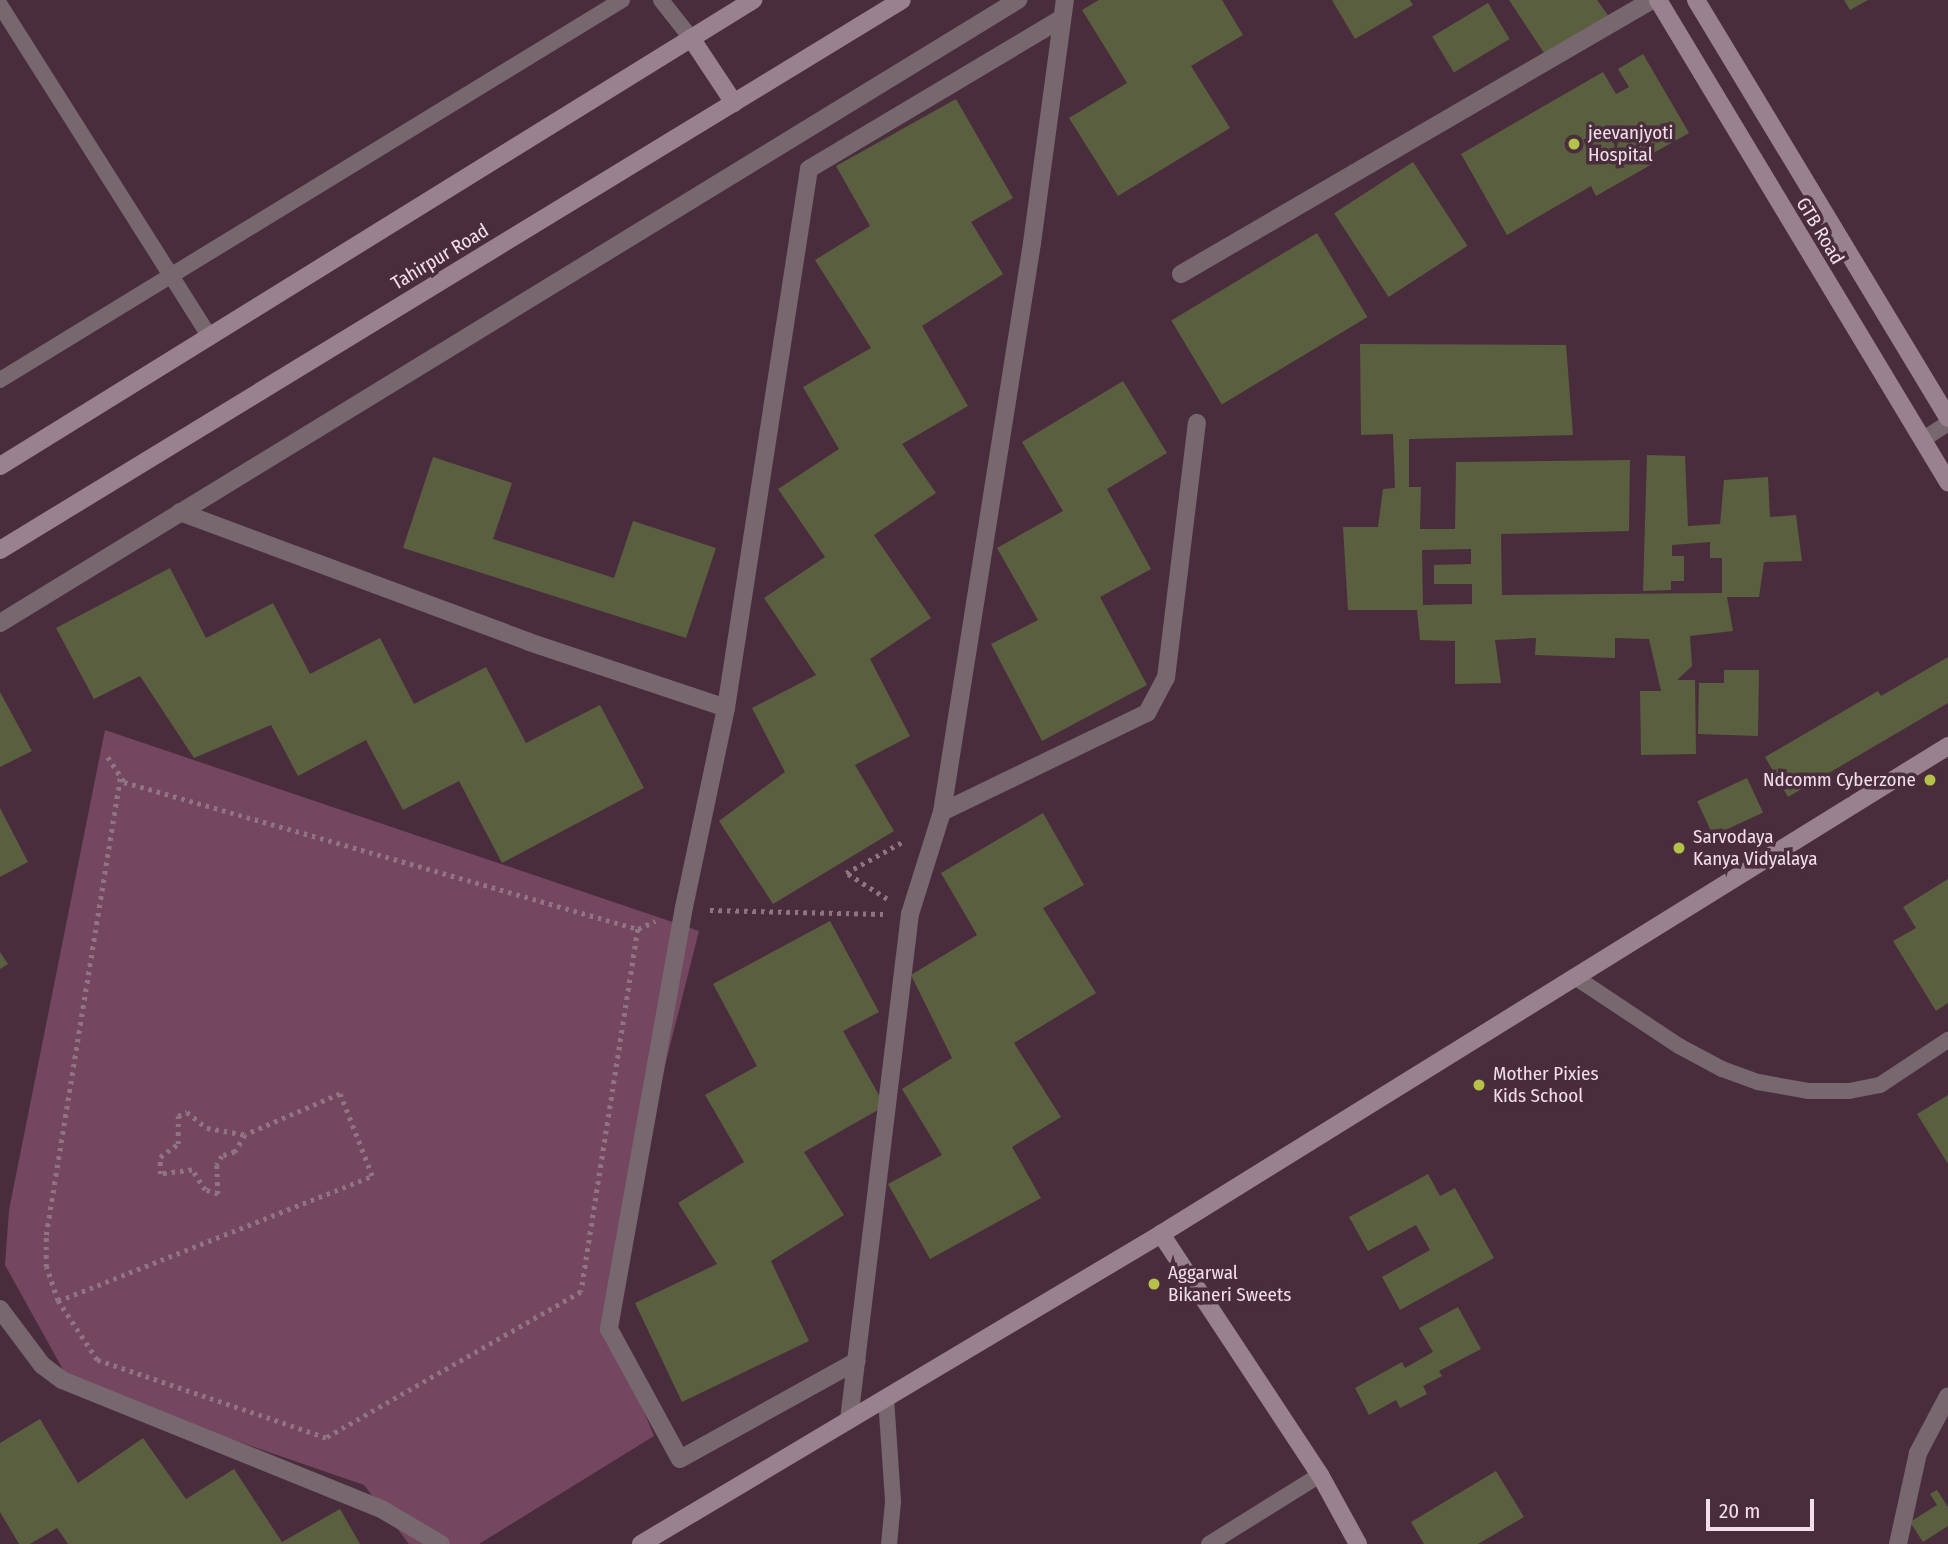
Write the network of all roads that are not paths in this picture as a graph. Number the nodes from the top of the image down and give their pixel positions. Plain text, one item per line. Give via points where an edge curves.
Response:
1 (622, 0) edge
2 (661, 0) edge
3 (753, 0) edge
4 (902, 0) edge
5 (1018, 0) edge
6 (1065, 0) edge
7 (1652, 0) edge
8 (1658, 0) edge
9 (1696, 0) edge
10 (0, 5) edge
11 (1061, 19) junction
12 (690, 37) junction
13 (734, 103) junction
14 (1181, 274) dead end
15 (172, 278) junction
16 (210, 337) junction
17 (0, 380) edge
18 (1948, 421) edge
19 (1197, 423) dead end
20 (1922, 440) junction
21 (0, 466) edge
22 (1948, 482) edge
23 (180, 512) junction
24 (0, 550) edge
25 (0, 623) edge
26 (726, 708) junction
27 (1948, 746) edge
28 (940, 817) junction
29 (1575, 977) junction
30 (1948, 1040) edge
31 (1161, 1234) junction
32 (0, 1309) edge
33 (858, 1361) junction
34 (1948, 1396) edge
35 (886, 1398) junction
36 (849, 1420) junction
37 (1320, 1475) junction
38 (441, 1544) edge
39 (641, 1544) edge
40 (889, 1544) edge
41 (1209, 1544) edge
42 (1358, 1544) edge
43 (1898, 1544) edge

1 - 15 lane
2 - 12 lane
3 - 12 street
4 - 13 street, Tahirpur Road
5 - 23 street
6 - 11 street
7 - 14 street
8 - 20 street, GTB Road
9 - 18 street, GTB Road
10 - 15 lane
11 - 26 street via 810,169
11 - 28 street via 1032,243
12 - 13 street
12 - 16 street
13 - 24 street, Tahirpur Road
15 - 16 lane
15 - 17 lane
16 - 21 street
18 - 20 lane
19 - 28 street via 1166,678 1147,713
20 - 22 street, GTB Road
23 - 25 street
23 - 26 street via 529,642
26 - 33 street via 684,907 609,1329 680,1458
27 - 29 street
28 - 33 street via 910,914
29 - 30 lane via 1722,1069 1758,1082 1809,1091 1880,1085
29 - 31 street
31 - 35 street
31 - 37 street
32 - 38 street via 42,1365 62,1380 383,1510
33 - 36 street
34 - 43 street via 1918,1452
35 - 36 street
35 - 40 lane via 893,1502
36 - 39 street
37 - 41 lane
37 - 42 street

